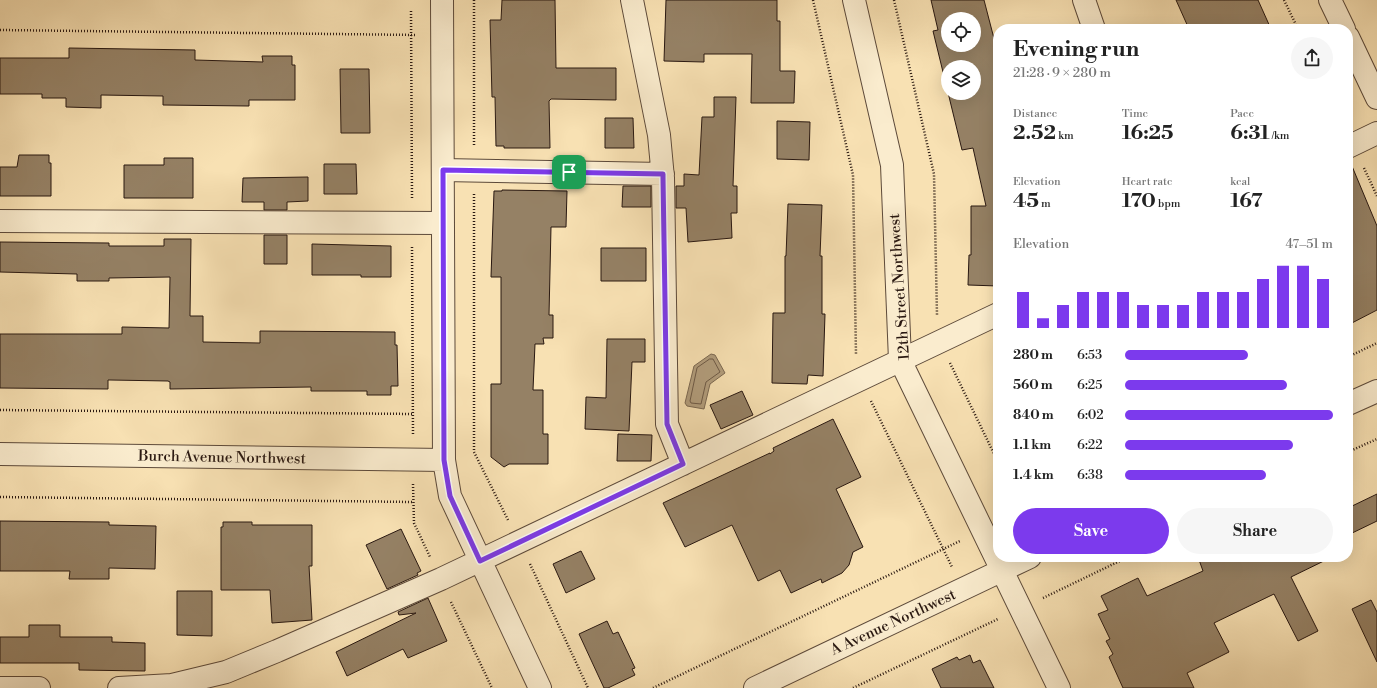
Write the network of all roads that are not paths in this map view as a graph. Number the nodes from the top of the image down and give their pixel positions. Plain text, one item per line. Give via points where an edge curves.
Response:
1 (442, 0) edge
2 (632, 0) edge
3 (854, 0) edge
4 (1084, 0) edge
5 (1330, 0) edge
6 (1092, 24) edge
7 (1342, 24) edge
8 (1353, 48) edge
9 (1377, 98) edge
10 (1377, 133) edge
11 (1353, 145) edge
12 (443, 170) junction
13 (663, 174) junction
14 (0, 221) edge
15 (443, 223) junction
16 (993, 316) edge
17 (900, 360) junction
18 (1377, 390) edge
19 (1353, 402) edge
20 (0, 454) edge
21 (444, 460) junction
22 (683, 464) junction
23 (993, 550) edge
24 (480, 561) junction
25 (999, 562) edge
26 (1020, 562) edge
27 (1003, 570) junction
28 (0, 688) edge
29 (39, 688) edge
30 (119, 688) edge
31 (540, 688) edge
32 (755, 688) edge
33 (1059, 688) edge

1 - 12 street
2 - 13 street via 660,135
3 - 17 street, 12th Street Northwest via 892,165
4 - 6 street
5 - 7 street
8 - 9 street
10 - 11 street
12 - 13 street
12 - 15 street
13 - 22 street via 667,424
14 - 15 street
15 - 21 street
16 - 17 street
17 - 22 street
17 - 23 street, 12th Street Northwest
18 - 19 street
20 - 21 street, Burch Avenue Northwest
21 - 24 street via 450,496
22 - 24 street
24 - 30 street via 226,672 172,685
24 - 31 street
25 - 27 street, 12th Street Northwest
26 - 27 street, A Avenue Northwest
27 - 32 street, A Avenue Northwest
27 - 33 street, 12th Street Northwest
28 - 29 street

